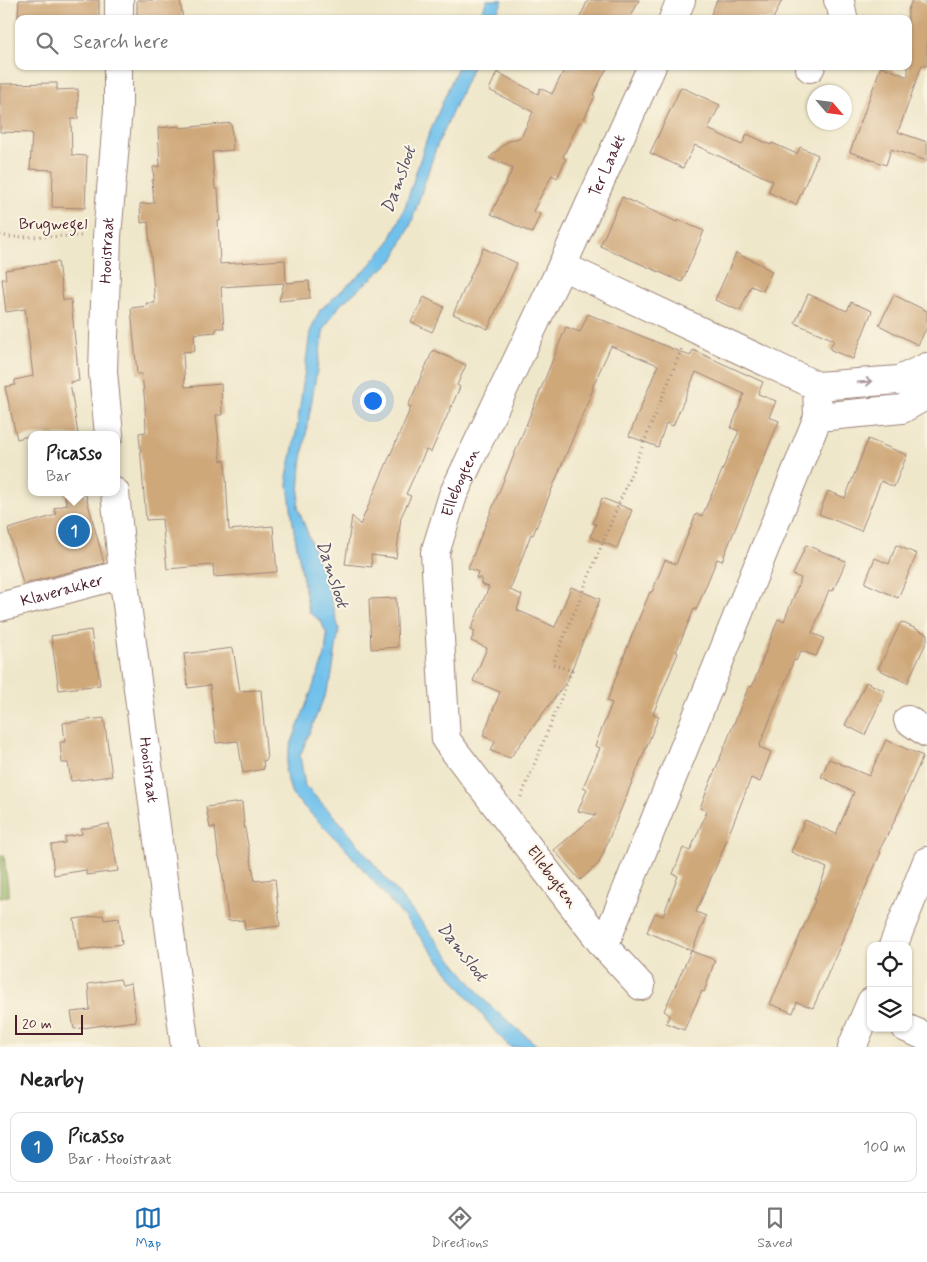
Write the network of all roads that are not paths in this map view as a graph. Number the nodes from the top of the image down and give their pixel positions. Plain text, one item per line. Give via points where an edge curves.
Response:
1 (119, 0) edge
2 (682, 0) edge
3 (838, 0) edge
4 (119, 15) edge
5 (675, 15) edge
6 (843, 15) edge
7 (118, 70) edge
8 (650, 70) edge
9 (562, 266) junction
10 (927, 367) edge
11 (816, 386) junction
12 (927, 395) edge
13 (818, 417) junction
14 (109, 431) edge
15 (115, 496) edge
16 (123, 574) junction
17 (0, 607) edge
18 (927, 861) edge
19 (895, 942) edge
20 (604, 946) junction
21 (641, 986) dead end
22 (867, 1013) edge
23 (912, 1031) edge
24 (927, 1037) edge
25 (185, 1047) edge
26 (852, 1047) edge

1 - 4 street
2 - 5 street
3 - 6 street
7 - 14 street, Hooistraat via 118,109 107,236 103,372
8 - 9 street, Ter Laakt
9 - 11 street
9 - 20 street, Ellebogten via 453,495 435,553 446,740
11 -> 10 street via 899,380
11 - 13 street
12 - 13 street via 902,409
13 - 20 street
15 - 16 street, Hooistraat
16 - 17 street, Klaverakker
16 - 25 street, Hooistraat
18 - 19 street
20 - 21 street, Ellebogten
22 - 26 street
23 - 24 street

